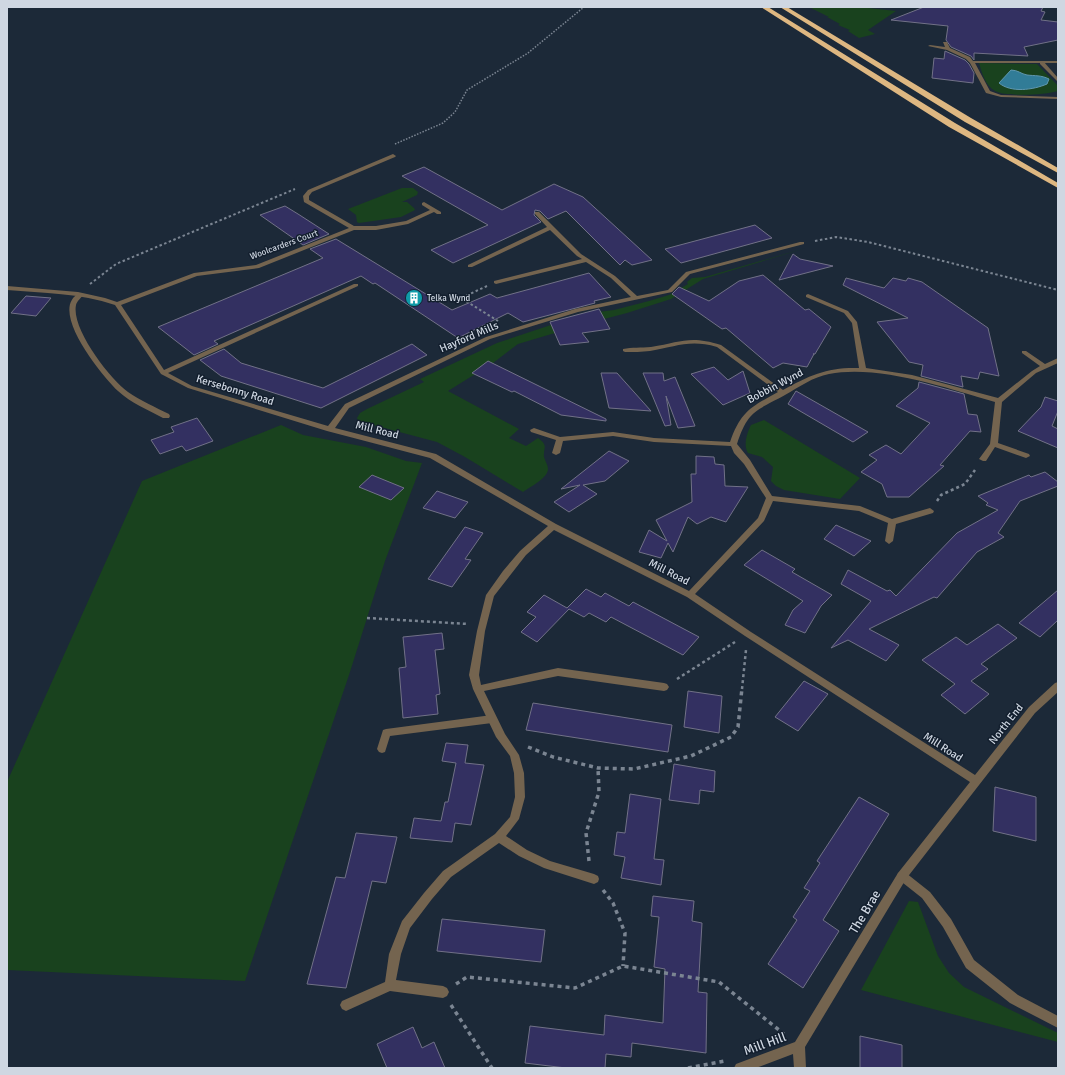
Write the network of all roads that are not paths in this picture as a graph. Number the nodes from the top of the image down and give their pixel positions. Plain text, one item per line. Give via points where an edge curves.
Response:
1 (764, 7) edge
2 (783, 7) edge
3 (945, 43) dead end
4 (930, 46) dead end
5 (948, 49) junction
6 (972, 62) junction
7 (1042, 62) junction
8 (1058, 62) edge
9 (1058, 81) edge
10 (1058, 98) edge
11 (393, 156) dead end
12 (1058, 171) edge
13 (1058, 186) edge
14 (424, 204) dead end
15 (537, 213) dead end
16 (551, 227) junction
17 (352, 228) junction
18 (802, 243) road end
19 (586, 260) junction
20 (470, 266) dead end
21 (496, 282) road end
22 (356, 285) dead end
23 (7, 288) edge
24 (80, 295) junction
25 (808, 296) dead end
26 (635, 297) junction
27 (117, 304) junction
28 (625, 350) dead end
29 (1024, 352) dead end
30 (1058, 360) edge
31 (1044, 366) junction
32 (863, 369) junction
33 (163, 372) junction
34 (783, 393) junction
35 (999, 401) junction
36 (166, 416) dead end
37 (330, 429) junction
38 (534, 430) dead end
39 (560, 439) junction
40 (733, 444) junction
41 (994, 444) junction
42 (556, 453) dead end
43 (1026, 456) dead end
44 (983, 459) road end
45 (770, 498) junction
46 (930, 511) road end
47 (892, 522) junction
48 (553, 526) junction
49 (889, 541) dead end
50 (690, 595) junction
51 (1058, 686) edge
52 (664, 687) road end
53 (478, 689) junction
54 (492, 719) junction
55 (382, 749) dead end
56 (976, 781) junction
57 (500, 837) junction
58 (902, 876) junction
59 (594, 879) dead end
60 (390, 985) junction
61 (443, 992) road end
62 (346, 1006) dead end
63 (1058, 1022) edge
64 (799, 1046) junction
65 (736, 1064) edge
66 (800, 1068) edge

1 - 13 highway via 952,125
2 - 12 highway
3 - 5 street
4 - 5 street
5 - 6 street
6 - 7 street
6 - 10 street via 988,92 1002,96
7 - 8 street
7 - 9 street
11 - 17 street via 310,191 306,196 306,201
14 - 17 street, Woolcarders Court via 436,212 408,222 376,228
15 - 16 street
16 - 19 street
16 - 20 street
17 - 27 street, Woolcarders Court via 257,266 196,274
18 - 26 street, Hayford Mills via 688,273 670,291
19 - 21 street
19 - 26 street via 612,277
22 - 33 street
23 - 24 street
24 - 27 street via 98,297
24 - 36 street via 73,304 72,316 80,336 101,367 121,390
25 - 32 street via 846,312 855,323
26 - 37 street, Hayford Mills via 577,310 488,338 347,406
27 - 33 street, Kersebonny Road
28 - 34 street via 649,349 693,340 707,342 718,346
29 - 31 street
30 - 31 street
31 - 35 street
32 - 34 street, Bobbin Wynd via 826,372
32 - 35 street, Bobbin Wynd via 951,387
33 - 37 street, Kersebonny Road via 190,387
34 - 40 street, Bobbin Wynd via 745,416
35 - 41 street
37 - 48 street, Mill Road via 433,456
38 - 39 street
39 - 40 street via 613,434 654,440
39 - 42 street
40 - 45 street
41 - 43 street
41 - 44 street
45 - 47 street via 860,509
45 - 50 street via 761,519
46 - 47 street
47 - 49 street
48 - 50 street, Mill Road
48 - 53 street via 523,553 490,595 474,675
50 - 56 street, Mill Road
51 - 56 street, North End via 1032,710
52 - 53 street via 558,672
53 - 54 street
54 - 55 street via 386,733
54 - 57 street via 514,755 519,773 520,797 514,819
56 - 58 street, The Brae
57 - 59 street via 523,853 548,865
57 - 60 street via 447,874 406,925 395,954
58 - 63 street via 926,896 947,923 970,964 1014,999
58 - 64 street, The Brae
60 - 61 street
60 - 62 street
64 - 65 street, Mill Hill
64 - 66 street

